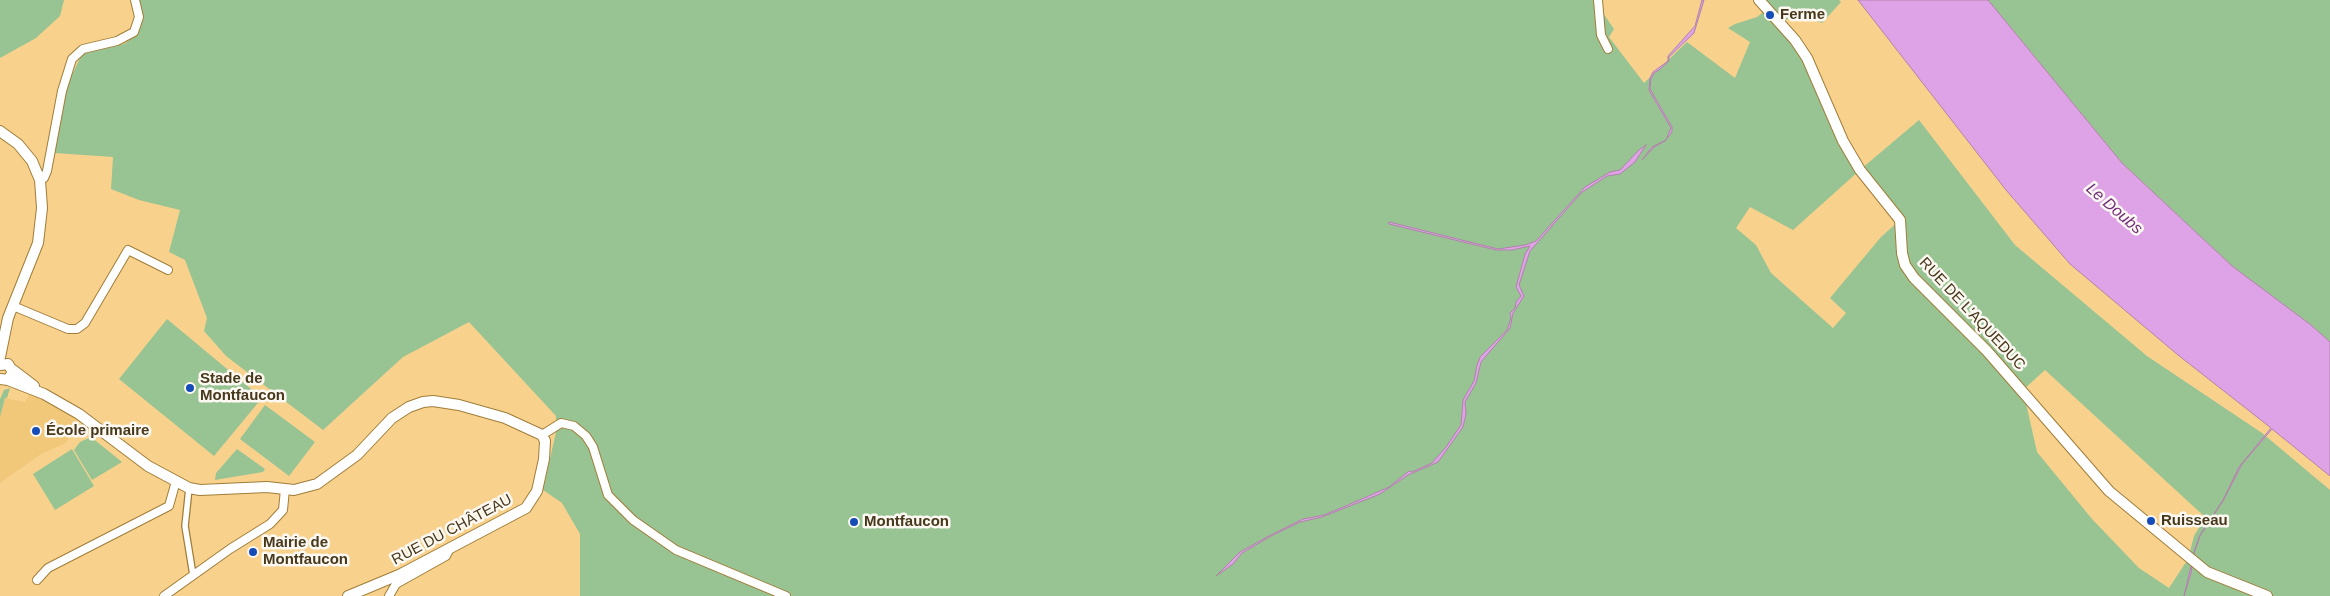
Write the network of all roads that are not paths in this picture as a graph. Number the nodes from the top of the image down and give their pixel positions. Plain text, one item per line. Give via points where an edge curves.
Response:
1 (135, 0) edge
2 (1598, 0) edge
3 (1760, 0) edge
4 (1608, 49) dead end
5 (0, 131) edge
6 (40, 180) junction
7 (168, 270) dead end
8 (13, 306) junction
9 (5, 364) edge
10 (2, 380) edge
11 (44, 394) junction
12 (542, 435) junction
13 (176, 481) junction
14 (189, 488) junction
15 (284, 489) junction
16 (450, 548) junction
17 (193, 575) junction
18 (37, 580) dead end
19 (164, 596) edge
20 (348, 596) edge
21 (389, 596) edge
22 (786, 596) edge
23 (2267, 596) edge

1 - 6 street via 139,17 134,32 117,41 84,49 72,60 62,91 47,171
2 - 4 street via 1601,35
3 - 23 street, RUE DE L'AQUEDUC via 1807,58 1843,141 1860,170 1900,220 1902,253 1914,278 1988,351 2109,492 2193,562 2213,575
5 - 6 street via 18,144 32,161
6 - 8 street via 42,208 38,243
7 - 8 street via 128,250 85,323 77,329 68,329
8 - 9 street via 5,330
9 - 10 street via 12,377
9 - 11 street
10 - 11 street
11 - 13 street via 79,414 148,466
12 - 15 street via 496,415 460,405 423,402 392,418 357,455 317,484 304,489
12 - 16 street, RUE DU CHÂTEAU via 544,459 541,475 537,491 526,508
12 - 22 street via 561,423 574,426 593,447 608,495 632,520 676,550
13 - 14 street
13 - 18 street via 169,506 48,568
14 - 15 street
14 - 17 street via 185,526
15 - 17 street via 285,501 278,517
16 - 20 street, RUE DU CHÂTEAU via 401,574
16 - 21 street via 446,556 396,584
17 - 19 street

